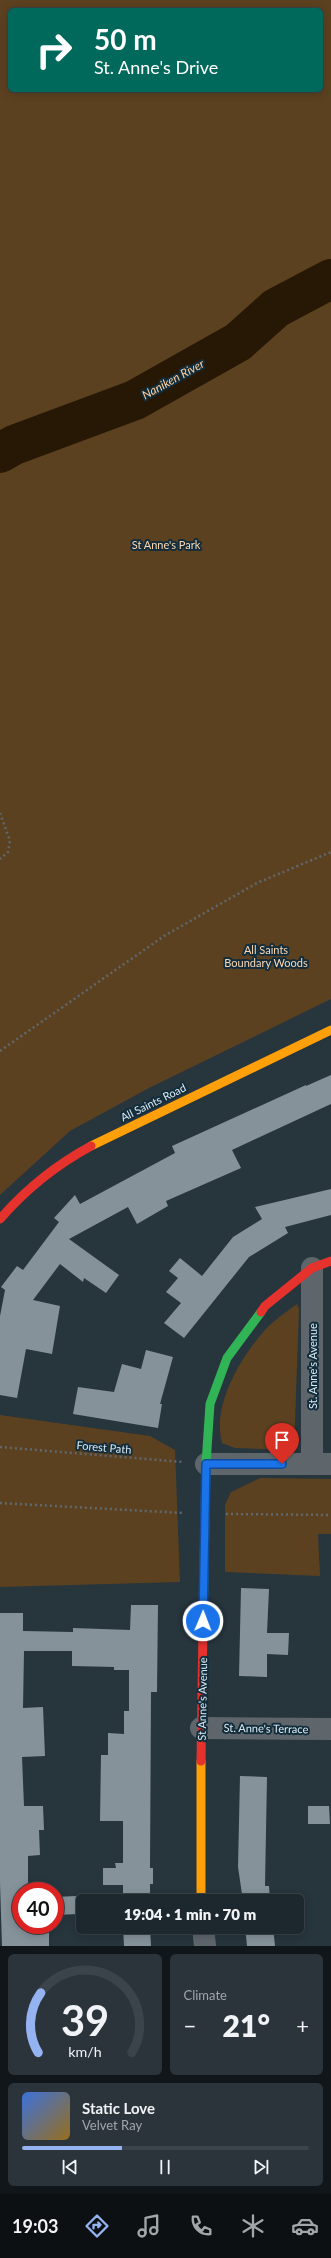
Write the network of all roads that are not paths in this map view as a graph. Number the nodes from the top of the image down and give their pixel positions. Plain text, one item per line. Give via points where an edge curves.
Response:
1 (331, 1030) edge
2 (0, 1219) edge
3 (322, 1264) edge
4 (206, 1464) junction
5 (322, 1464) edge
6 (201, 1728) junction
7 (331, 1729) edge
8 (201, 1894) edge
9 (204, 1934) edge
10 (205, 1946) edge

1 - 2 street, All Saints Road via 132,1125 66,1162 29,1188
3 - 4 street, St Anne's Avenue via 265,1306 227,1358 210,1404
3 - 5 street, St. Anne's Avenue
4 - 5 street
4 - 6 street, St Anne's Avenue
6 - 7 street, St. Anne's Terrace
6 - 8 street, St Anne's Avenue
9 - 10 street

